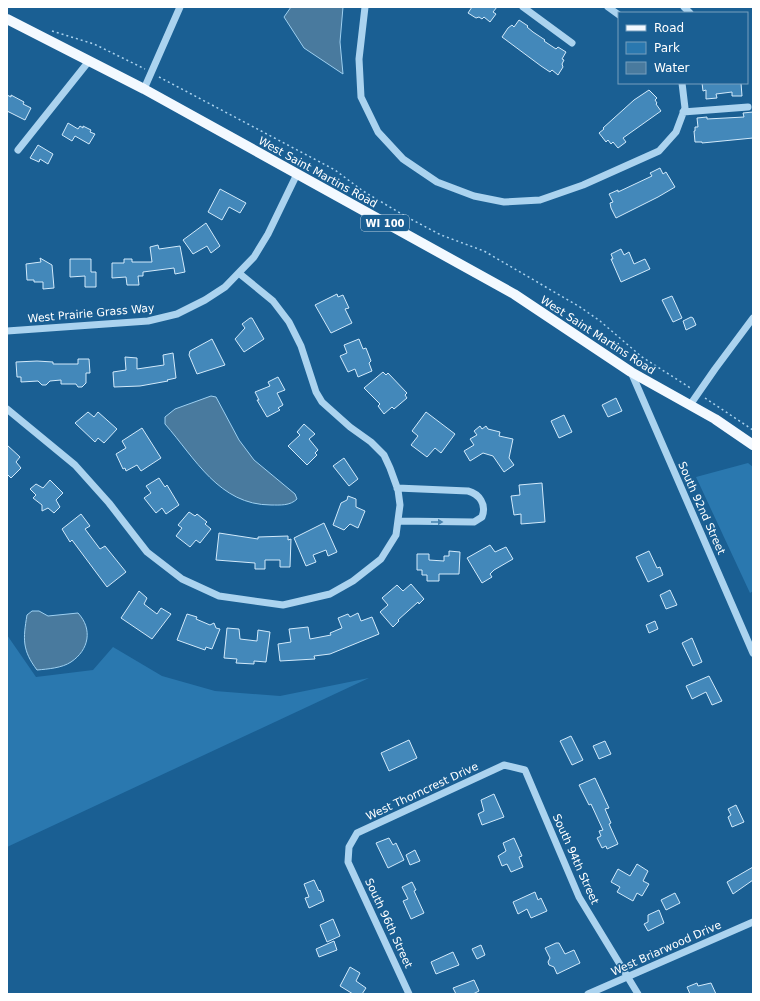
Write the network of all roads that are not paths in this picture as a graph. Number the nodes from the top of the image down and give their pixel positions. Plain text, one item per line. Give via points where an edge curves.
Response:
1 (180, 7) edge
2 (365, 7) edge
3 (523, 7) edge
4 (608, 7) edge
5 (618, 15) edge
6 (7, 18) edge
7 (572, 43) dead end
8 (89, 61) junction
9 (682, 84) edge
10 (144, 89) junction
11 (748, 107) dead end
12 (683, 112) junction
13 (18, 150) dead end
14 (297, 174) junction
15 (240, 274) junction
16 (753, 318) edge
17 (7, 331) edge
18 (631, 372) junction
19 (690, 405) junction
20 (7, 409) edge
21 (753, 445) edge
22 (397, 488) junction
23 (398, 521) junction
24 (751, 640) edge
25 (753, 653) edge
26 (525, 770) joint
27 (348, 862) joint
28 (753, 922) edge
29 (627, 977) junction
30 (409, 994) edge
31 (588, 994) edge
32 (638, 994) edge

1 - 10 street
2 - 12 street via 359,59 361,97 378,132 404,159 437,182 474,196 504,202 540,200 583,185 659,151 676,132
3 - 7 street
4 - 5 street
6 - 8 main road, West Saint Martins Road / WI 100
8 - 10 main road, West Saint Martins Road / WI 100
8 - 13 street
9 - 12 street via 685,108
10 - 14 main road, West Saint Martins Road / WI 100
11 - 12 street
14 - 15 street, West Prairie Grass Way via 268,234
14 - 18 main road, West Saint Martins Road / WI 100 via 514,294
15 - 17 street, West Prairie Grass Way via 205,300 148,321
15 - 22 street via 273,301 289,322 301,346 319,397 384,455
16 - 19 street
18 - 19 main road, West Saint Martins Road / WI 100
18 - 24 street, South 92nd Street
19 - 21 main road, West Saint Martins Road / WI 100
20 - 23 street via 75,465 147,552 182,579 219,596 283,605 330,594 353,581 381,559 396,535
22 - 23 street via 400,505
23 -> 22 street via 474,522 482,517 484,508 479,497 468,491
24 - 25 street, South 92nd Street
26 - 27 street, West Thorncrest Drive via 504,765 358,833 349,847
26 - 29 street, South 94th Street via 579,897
27 - 30 street, South 96th Street
28 - 29 street, West Briarwood Drive
29 - 31 street, West Briarwood Drive
29 - 32 street, South 94th Street

